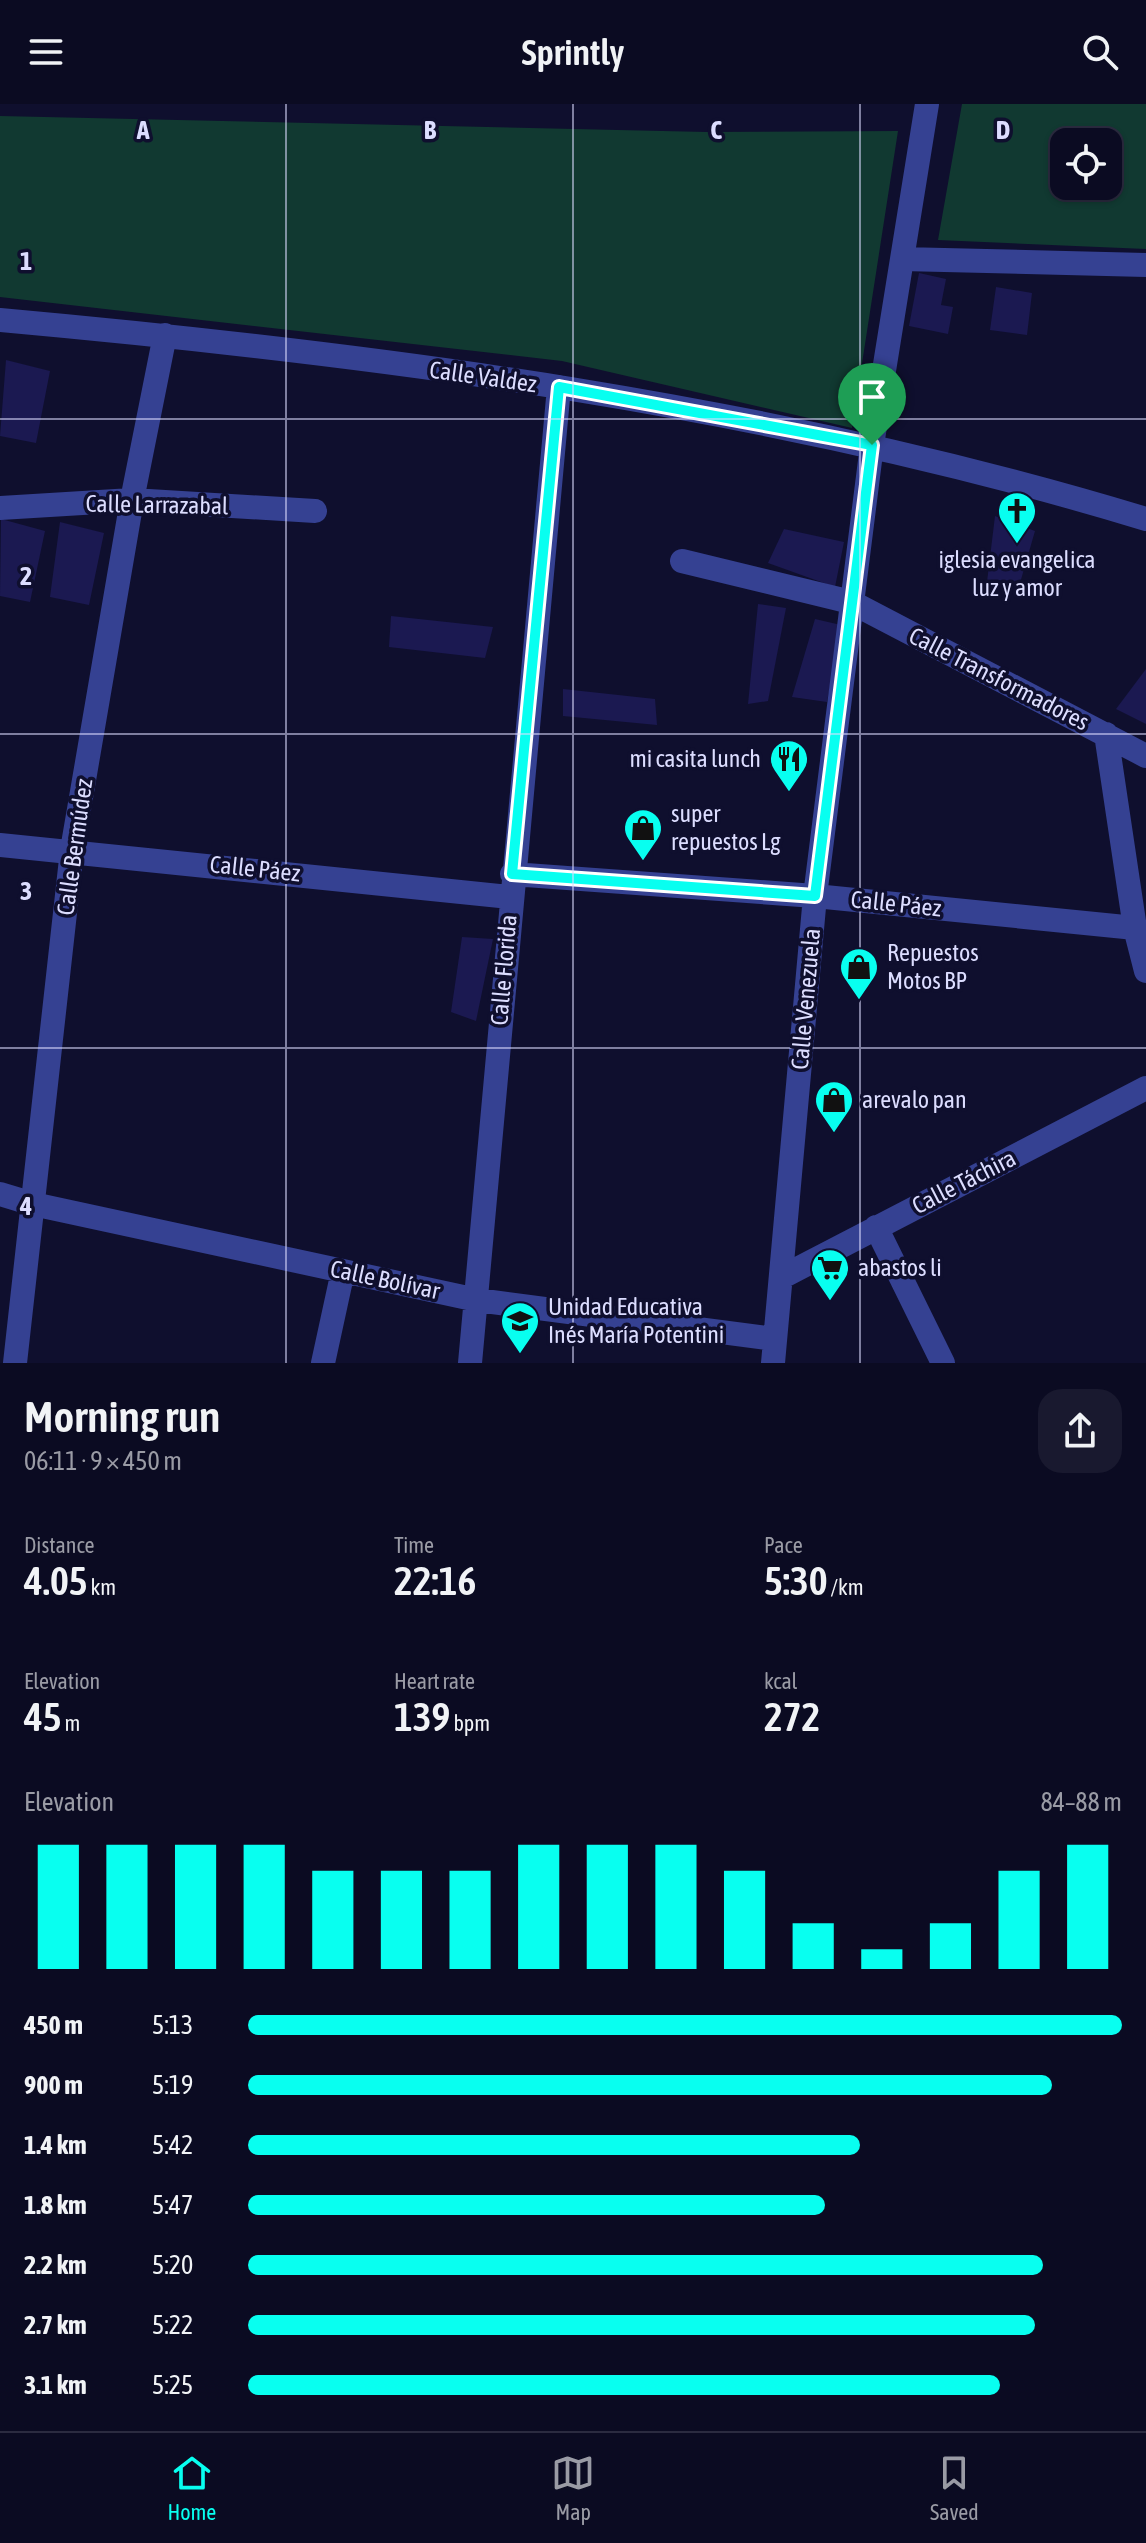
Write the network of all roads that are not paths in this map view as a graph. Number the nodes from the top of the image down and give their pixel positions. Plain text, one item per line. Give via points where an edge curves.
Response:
1 (927, 104) edge
2 (902, 259) junction
3 (1146, 265) edge
4 (0, 320) edge
5 (165, 335) junction
6 (559, 387) junction
7 (872, 445) junction
8 (132, 500) junction
9 (0, 508) edge
10 (315, 511) dead end
11 (1146, 519) edge
12 (682, 561) dead end
13 (851, 602) junction
14 (1106, 734) junction
15 (1146, 756) edge
16 (0, 845) edge
17 (72, 850) junction
18 (511, 886) junction
19 (815, 896) junction
20 (1135, 928) junction
21 (1146, 971) edge
22 (1146, 1088) edge
23 (0, 1194) edge
24 (33, 1204) junction
25 (876, 1227) junction
26 (343, 1271) junction
27 (782, 1277) junction
28 (477, 1300) junction
29 (774, 1351) edge
30 (15, 1363) edge
31 (323, 1363) edge
32 (470, 1363) edge
33 (943, 1363) edge

1 - 2 street, Calle Venezuela
2 - 3 street
2 - 7 street, Calle Venezuela
4 - 5 street, Calle Valdez
5 - 6 street, Calle Valdez
5 - 8 street, Calle Bermúdez
6 - 7 street, Calle Valdez
6 - 18 street, Calle Florida
7 - 11 street, Calle Valdez
7 - 13 street, Calle Venezuela
8 - 9 street, Calle Larrazabal
8 - 10 street, Calle Larrazabal
8 - 17 street, Calle Bermúdez
12 - 13 street, Calle Transformadores
13 - 14 street, Calle Transformadores
13 - 19 street, Calle Venezuela
14 - 15 street, Calle Transformadores
14 - 20 street
16 - 17 street, Calle Páez
17 - 18 street, Calle Páez
17 - 24 street, Calle Bermúdez
18 - 19 street, Calle Páez
18 - 28 street, Calle Florida
19 - 20 street, Calle Páez
19 - 27 street, Calle Venezuela
20 - 21 street
22 - 25 street, Calle Táchira
23 - 24 street, Calle Bolívar
24 - 26 street, Calle Bolívar
24 - 30 street, Calle Bermúdez
25 - 27 street, Calle Táchira
25 - 33 street
26 - 28 street, Calle Bolívar
26 - 31 street
27 - 29 street, Calle Venezuela
28 - 29 street, Calle Bolívar
28 - 32 street, Calle Florida

